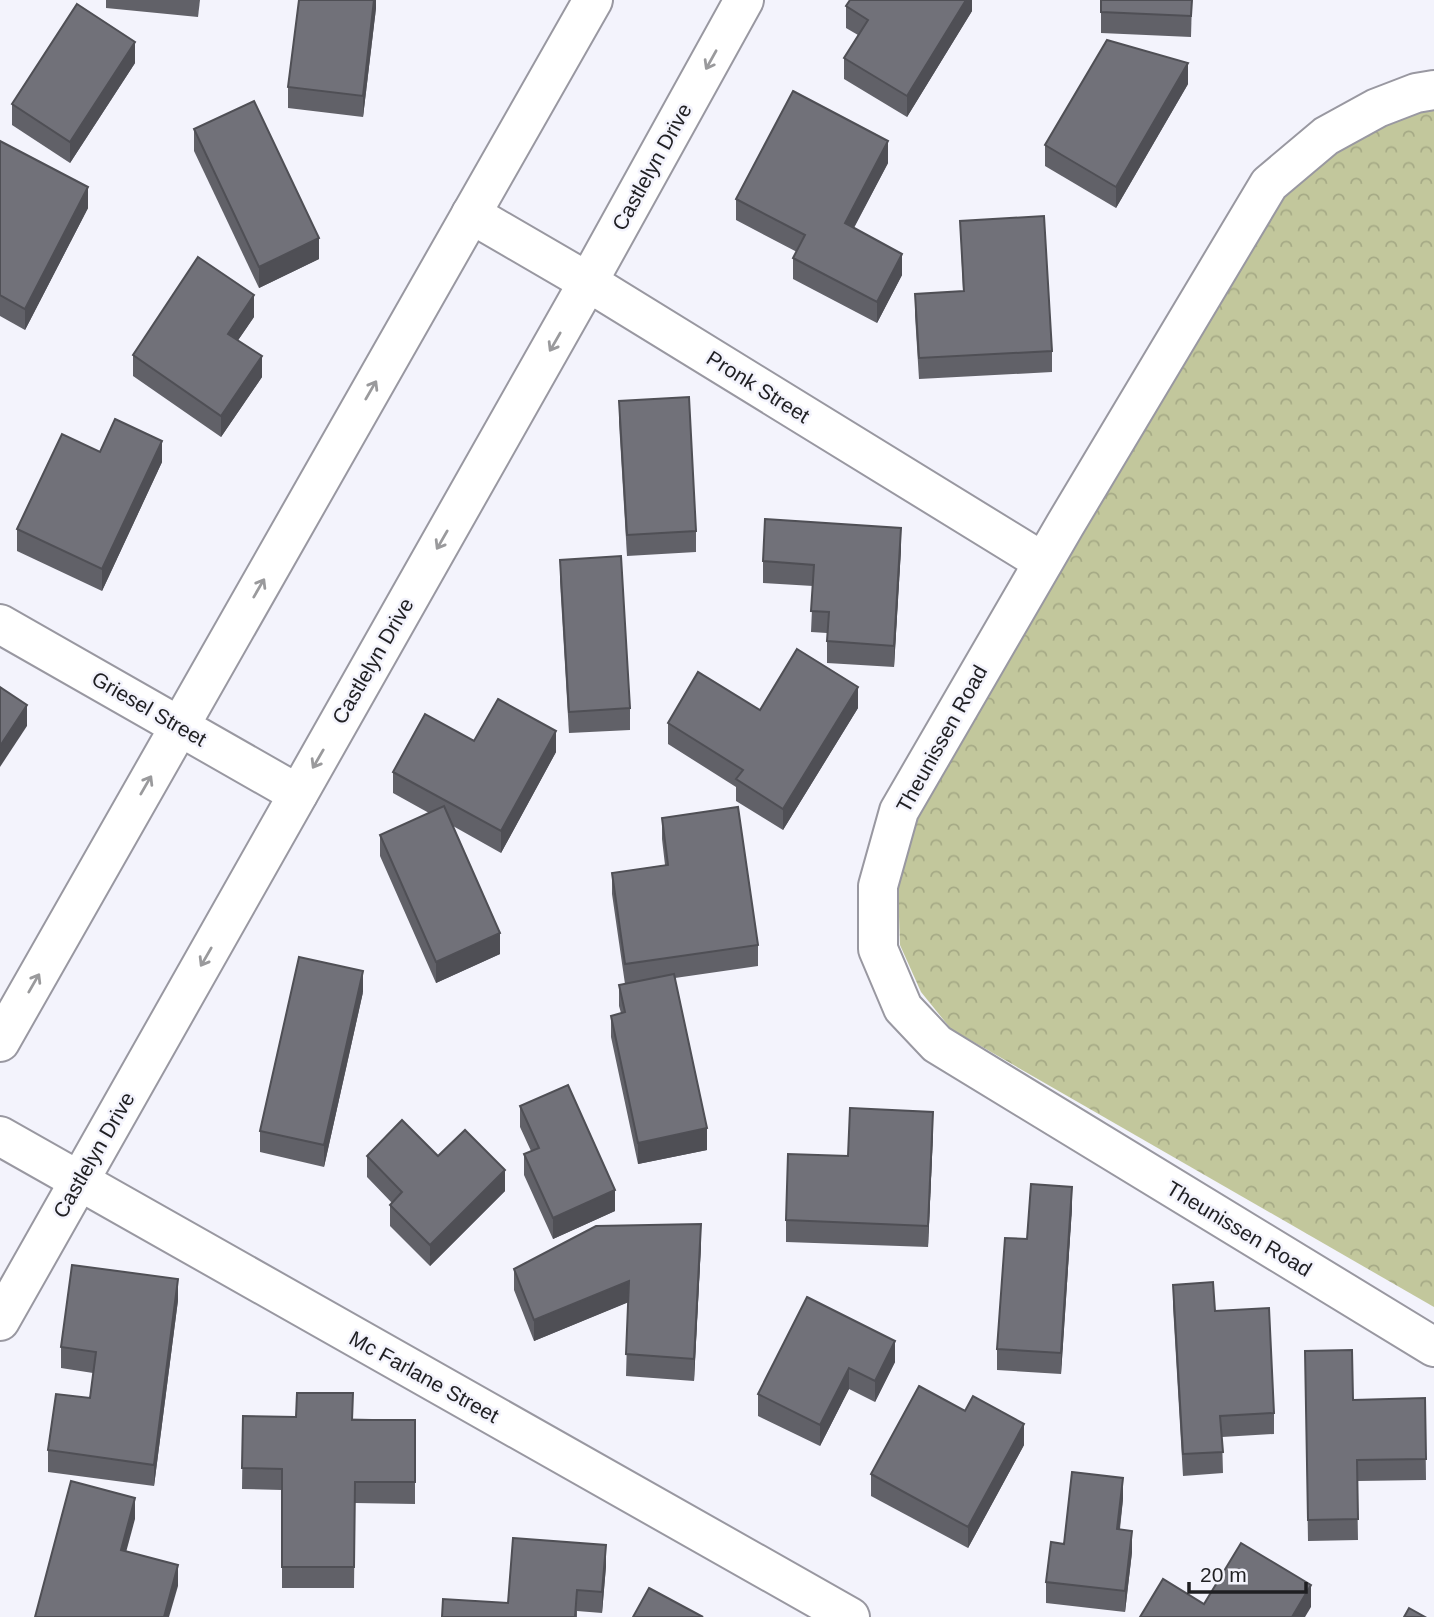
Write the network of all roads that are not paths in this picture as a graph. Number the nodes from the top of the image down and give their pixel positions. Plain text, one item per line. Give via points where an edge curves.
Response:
1 (593, 0) edge
2 (744, 0) edge
3 (1434, 90) edge
4 (471, 214) junction
5 (588, 282) junction
6 (1043, 562) junction
7 (0, 624) edge
8 (180, 726) junction
9 (298, 794) junction
10 (0, 1042) edge
11 (0, 1136) edge
12 (78, 1182) junction
13 (0, 1321) edge
14 (1434, 1347) edge
15 (850, 1617) edge

1 - 4 street
2 -> 5 street, Castlelyn Drive
3 - 6 street, Theunissen Road via 1377,108 1326,136 1269,184
4 - 5 street, Pronk Street
8 -> 4 street
5 - 6 street, Pronk Street
5 -> 9 street, Castlelyn Drive
6 - 14 street, Theunissen Road via 899,811 878,886 878,949 903,1008 937,1044
7 - 8 street, Griesel Street
8 - 9 street, Griesel Street
10 -> 8 street
9 -> 12 street, Castlelyn Drive
11 - 12 street, Mc Farlane Street
12 - 13 street, Castlelyn Drive
12 - 15 street, Mc Farlane Street

